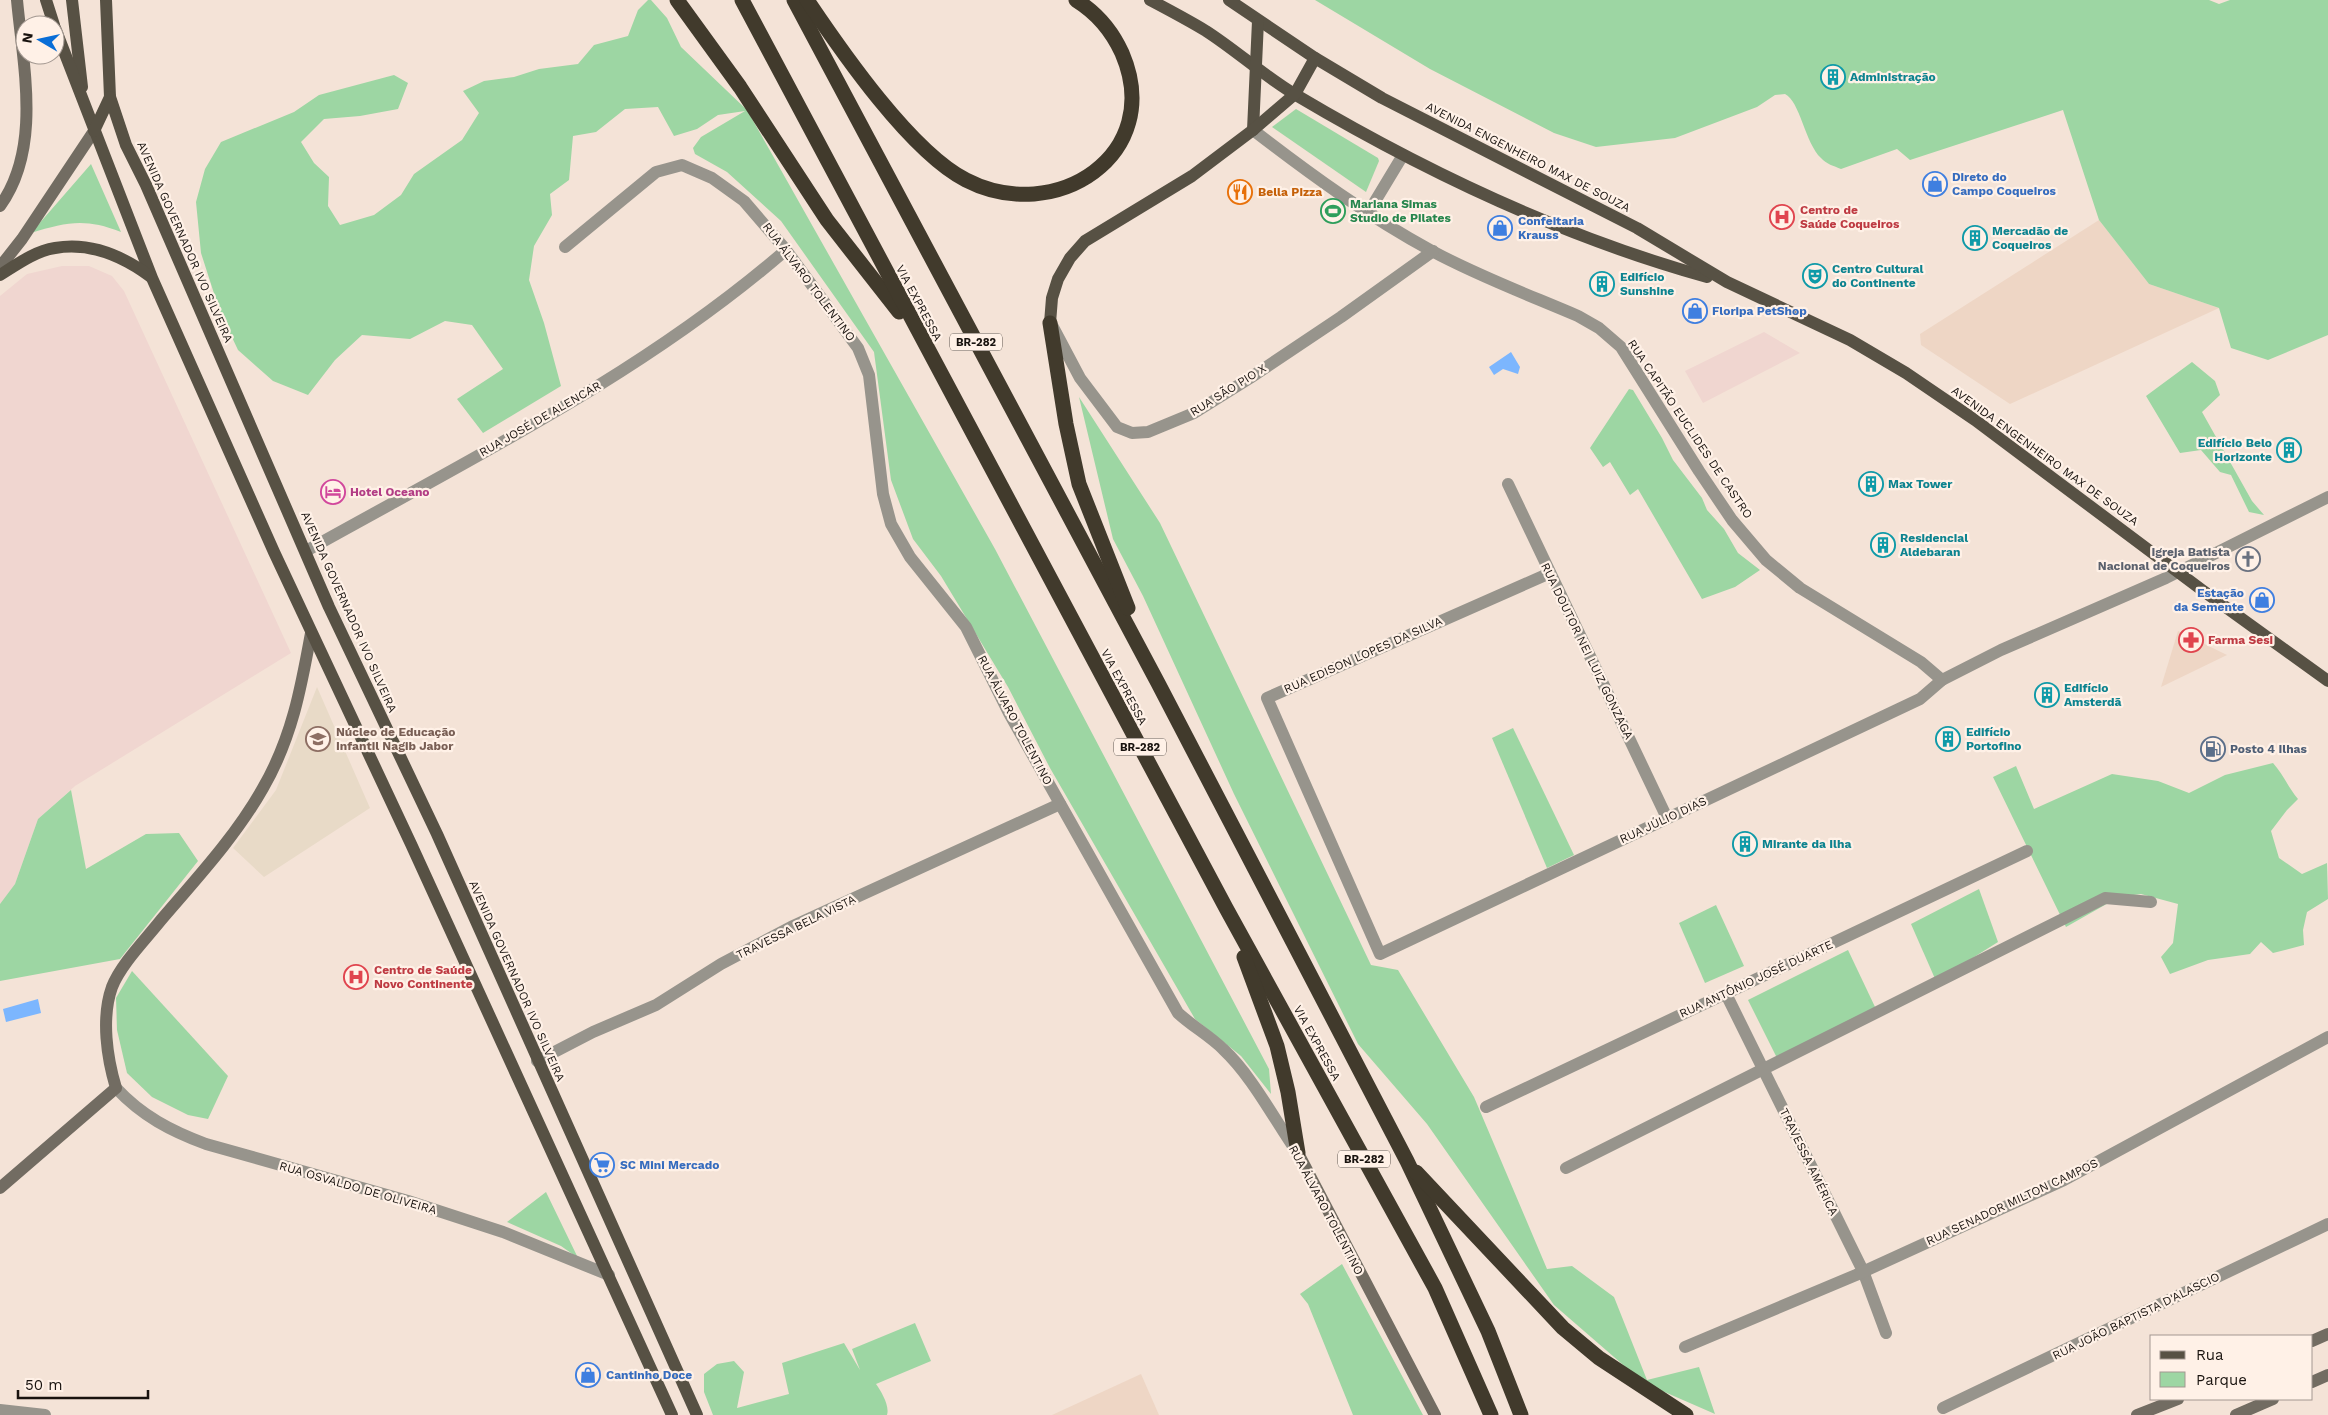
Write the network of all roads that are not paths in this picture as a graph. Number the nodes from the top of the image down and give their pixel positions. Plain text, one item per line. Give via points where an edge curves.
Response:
1 (16, 0) edge
2 (46, 0) edge
3 (72, 0) edge
4 (106, 0) edge
5 (677, 0) edge
6 (742, 0) edge
7 (794, 0) edge
8 (807, 0) edge
9 (1076, 0) edge
10 (1150, 0) edge
11 (1169, 0) edge
12 (1229, 0) edge
13 (51, 15) edge
14 (1258, 21) junction
15 (1206, 31) junction
16 (65, 53) edge
17 (1315, 58) junction
18 (1256, 68) junction
19 (1295, 94) junction
20 (110, 97) junction
21 (85, 106) junction
22 (1253, 130) junction
23 (94, 131) junction
24 (1403, 155) junction
25 (0, 206) edge
26 (1368, 212) junction
27 (565, 247) dead end
28 (786, 250) junction
29 (1433, 252) junction
30 (0, 267) edge
31 (0, 275) edge
32 (152, 278) junction
33 (1727, 282) junction
34 (1050, 323) junction
35 (923, 342) junction
36 (1508, 484) dead end
37 (2328, 497) edge
38 (306, 551) junction
39 (2179, 572) junction
40 (1550, 573) junction
41 (311, 632) junction
42 (1942, 680) junction
43 (2328, 680) edge
44 (1158, 683) junction
45 (1060, 804) junction
46 (1667, 818) junction
47 (2027, 851) dead end
48 (2151, 902) dead end
49 (1226, 908) junction
50 (1380, 954) joint
51 (1726, 994) junction
52 (2328, 1037) edge
53 (537, 1060) junction
54 (1763, 1070) junction
55 (116, 1088) junction
56 (1486, 1107) dead end
57 (1298, 1153) junction
58 (1407, 1162) junction
59 (1566, 1168) dead end
60 (0, 1188) edge
61 (2328, 1224) edge
62 (1863, 1271) junction
63 (609, 1275) junction
64 (1886, 1333) dead end
65 (2328, 1334) edge
66 (2313, 1341) edge
67 (1686, 1346) dead end
68 (2328, 1375) edge
69 (2313, 1382) edge
70 (2175, 1400) edge
71 (2271, 1400) edge
72 (1518, 1408) edge
73 (1944, 1408) dead end
74 (0, 1410) edge
75 (45, 1415) edge
76 (672, 1415) edge
77 (697, 1415) edge
78 (1435, 1415) edge
79 (1492, 1415) edge
80 (1686, 1415) edge
81 (2137, 1415) edge
82 (2236, 1415) edge

1 - 25 main road via 26,126 20,166 10,192
2 - 13 main road
3 - 21 main road
4 - 20 main road, AVENIDA GOVERNADOR IVO SILVEIRA
5 - 35 highway via 827,220
6 - 35 highway, VIA EXPRESSA / BR-282
7 - 44 highway, VIA EXPRESSA / BR-282
8 - 9 highway via 880,99 927,150 964,180 990,191 1022,195 1052,193 1081,182 1112,155 1128,122 1132,94 1128,67 1119,45 1104,21
10 - 15 main road, AVENIDA ENGENHEIRO MAX DE SOUZA
11 - 15 main road
12 - 14 main road
14 - 17 main road
14 - 18 main road
15 - 18 main road, AVENIDA ENGENHEIRO MAX DE SOUZA
16 - 21 main road
17 - 19 main road
17 - 33 main road, AVENIDA ENGENHEIRO MAX DE SOUZA via 1420,118 1637,228
18 - 19 main road, AVENIDA ENGENHEIRO MAX DE SOUZA
18 - 22 main road
19 - 22 main road
19 - 24 main road, AVENIDA ENGENHEIRO MAX DE SOUZA
20 - 23 main road
20 - 38 main road, AVENIDA GOVERNADOR IVO SILVEIRA via 126,145
21 - 23 main road
22 - 26 street, RUA CAPITÃO EUCLIDES DE CASTRO
22 - 34 main road via 1192,176 1085,241 1058,279 1052,298
23 - 30 main road
23 - 32 main road
24 - 26 street
24 - 33 main road, AVENIDA ENGENHEIRO MAX DE SOUZA via 1510,205 1623,250
26 - 29 street, RUA CAPITÃO EUCLIDES DE CASTRO
27 - 28 street, RUA ÁLVARO TOLENTINO via 656,172 682,164 712,178 744,200
28 - 38 street, RUA JOSÉ DE ALENCAR via 750,282 580,399
28 - 45 street, RUA ÁLVARO TOLENTINO via 858,348 869,375 883,494 891,524 910,557 966,627
29 - 34 street, RUA SÃO PIO X via 1226,393 1194,413 1148,432 1132,433 1116,427 1080,378
29 - 42 street, RUA CAPITÃO EUCLIDES DE CASTRO via 1578,316 1622,347 1732,520 1766,560 1800,588 1921,662
31 - 32 main road via 27,258 54,248 86,247 120,256
32 - 41 main road
33 - 39 main road, AVENIDA ENGENHEIRO MAX DE SOUZA via 1850,340 1906,373 1976,420
34 - 44 highway via 1078,484
35 - 49 highway, VIA EXPRESSA / BR-282
36 - 40 street, RUA DOUTOR NEI LUIZ GONZAGA
37 - 39 street
38 - 53 main road, AVENIDA GOVERNADOR IVO SILVEIRA
39 - 42 street via 2001,650
39 - 43 main road, AVENIDA ENGENHEIRO MAX DE SOUZA
40 - 46 street, RUA DOUTOR NEI LUIZ GONZAGA
40 - 50 street, RUA EDISON LOPES DA SILVA via 1267,698
41 - 55 main road via 295,715 263,789 214,858 134,953 112,987 106,1042
41 - 63 main road
42 - 46 street, RUA JÚLIO DIAS via 1920,698
44 - 58 highway, VIA EXPRESSA / BR-282
45 - 53 street, TRAVESSA BELA VISTA via 791,927 721,964 656,1004
45 - 57 street, RUA ÁLVARO TOLENTINO via 1178,1013 1222,1048 1240,1067
46 - 50 street, RUA JÚLIO DIAS
47 - 51 street, RUA ANTÔNIO JOSÉ DUARTE
48 - 54 street via 2105,898
49 - 57 highway via 1277,1046
49 - 79 highway, VIA EXPRESSA / BR-282 via 1435,1288
51 - 54 street, TRAVESSA AMÉRICA
51 - 56 street, RUA ANTÔNIO JOSÉ DUARTE
52 - 62 street, RUA SENADOR MILTON CAMPOS via 2064,1180
53 - 77 main road, AVENIDA GOVERNADOR IVO SILVEIRA
54 - 59 street
54 - 62 street, TRAVESSA AMÉRICA
55 - 60 main road
55 - 63 street, RUA OSVALDO DE OLIVEIRA via 151,1119 175,1133 503,1232
57 - 78 main road, RUA ÁLVARO TOLENTINO
58 - 72 highway, VIA EXPRESSA / BR-282 via 1470,1291
58 - 80 highway via 1563,1328 1599,1358
61 - 73 street, RUA JOÃO BAPTISTA D'ALASCIO
62 - 64 street, TRAVESSA AMÉRICA
62 - 67 street, RUA SENADOR MILTON CAMPOS
63 - 76 main road
65 - 66 main road
68 - 69 main road
70 - 81 main road
71 - 82 main road
74 - 75 street

